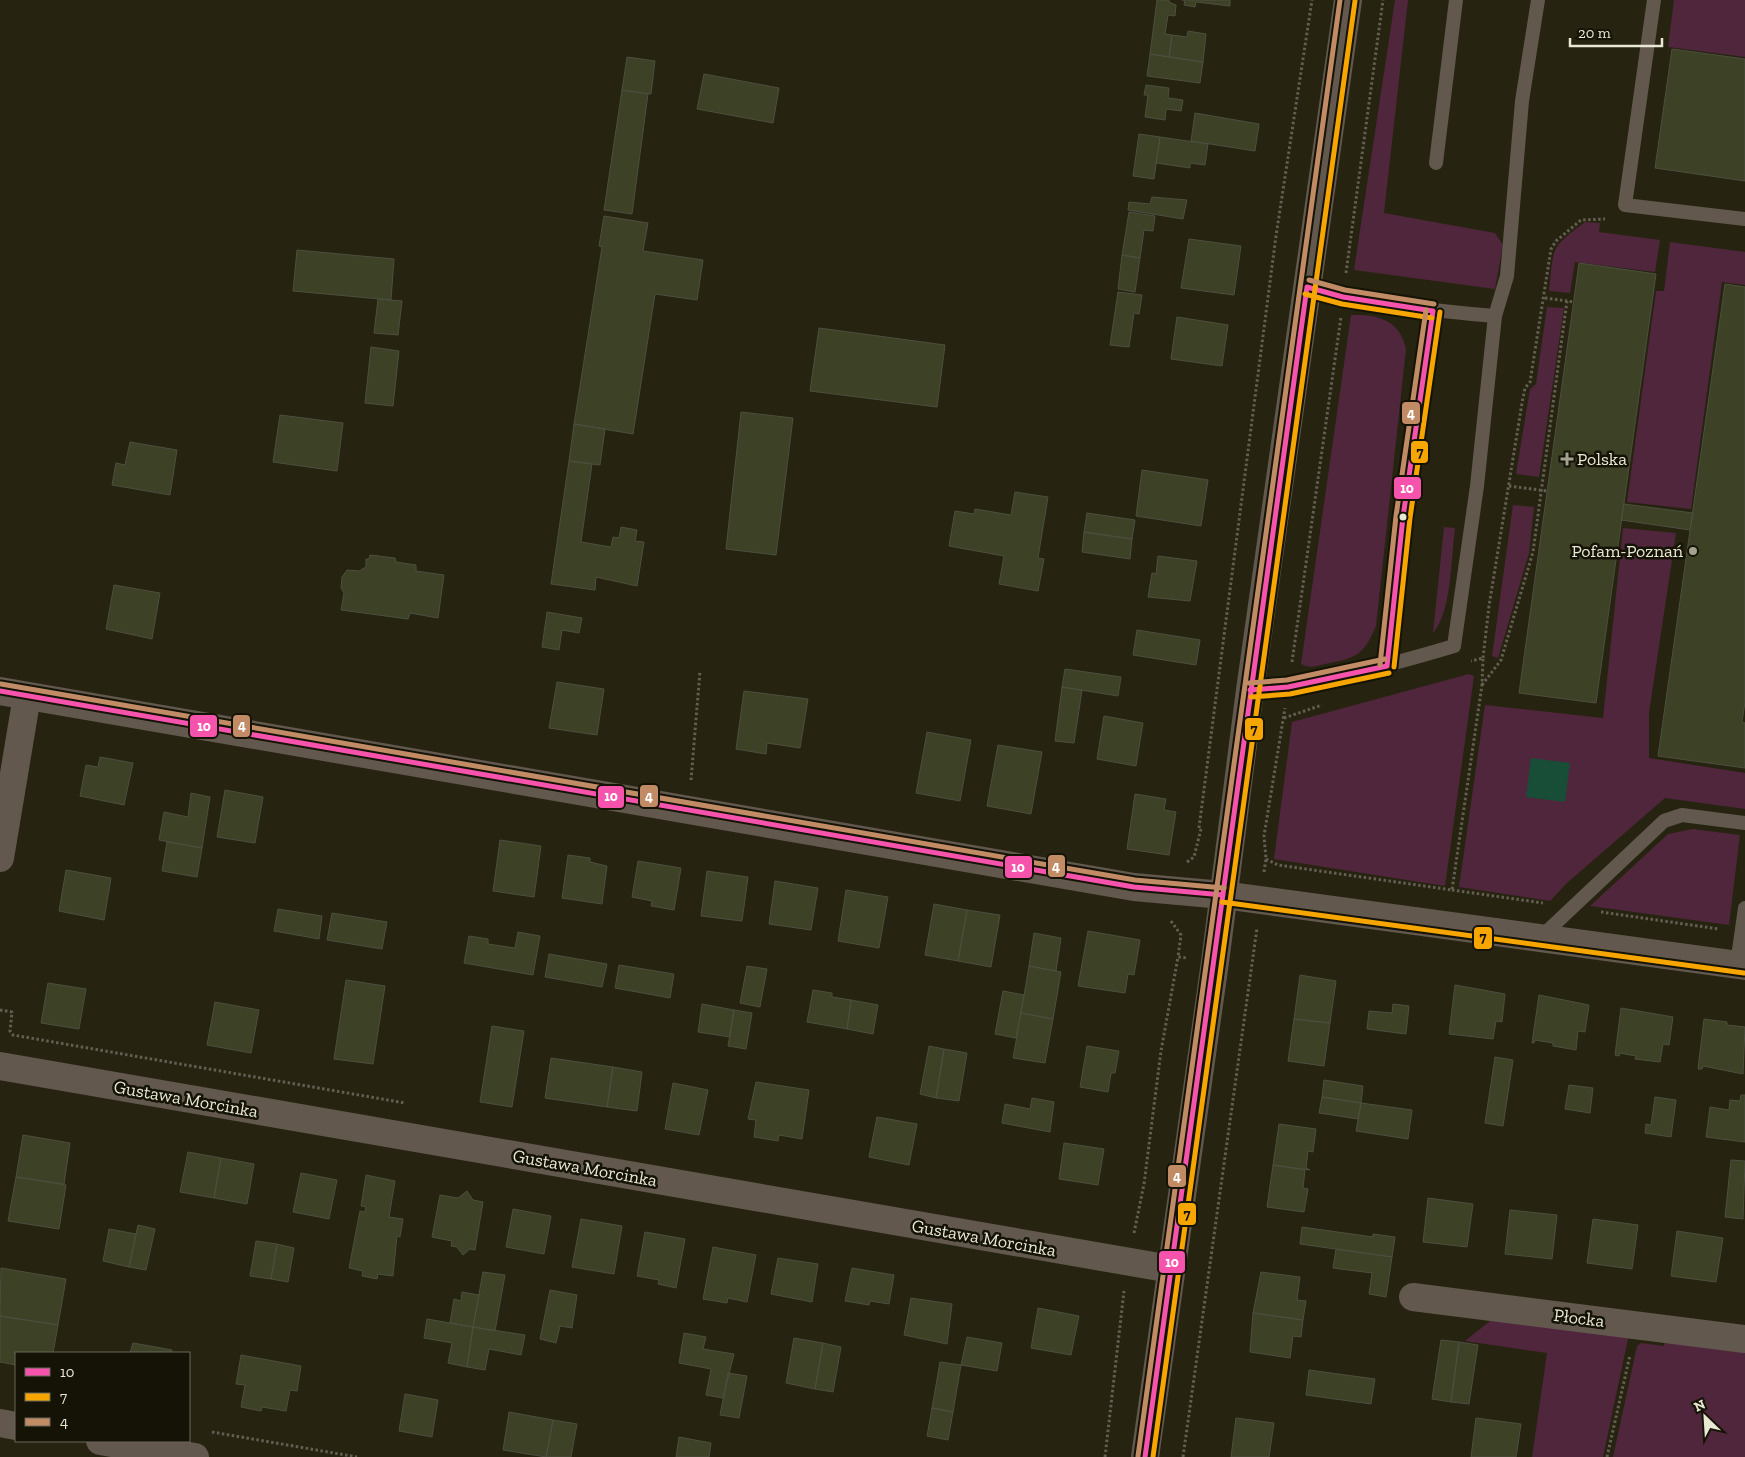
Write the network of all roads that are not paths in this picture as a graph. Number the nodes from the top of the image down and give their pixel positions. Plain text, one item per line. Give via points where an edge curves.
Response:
1 (1348, 0) edge
2 (1456, 0) edge
3 (1538, 0) edge
4 (1654, 0) edge
5 (1436, 163) dead end
6 (1745, 219) edge
7 (1307, 288) junction
8 (1433, 311) junction
9 (1495, 316) junction
10 (1387, 666) junction
11 (1250, 690) junction
12 (0, 691) edge
13 (26, 696) junction
14 (1740, 822) edge
15 (0, 858) edge
16 (1223, 895) junction
17 (1745, 908) edge
18 (1540, 938) junction
19 (1741, 965) edge
20 (0, 1066) edge
21 (1171, 1269) junction
22 (1413, 1297) dead end
23 (1745, 1339) edge
24 (0, 1424) edge
25 (15, 1426) edge
26 (106, 1442) edge
27 (195, 1457) edge
28 (1145, 1457) edge

1 - 7 street
2 - 5 lane
3 - 9 lane via 1522,101 1506,276
4 - 6 lane via 1625,205
7 - 8 lane
7 - 11 street
8 - 9 lane
8 - 10 lane via 1403,517
9 - 10 lane via 1477,486 1454,646
10 - 11 lane via 1288,686
11 - 16 street
12 - 13 street
13 - 15 street
13 - 16 street via 1134,887
14 - 18 lane via 1682,815 1664,821
16 - 18 street
16 - 21 street
17 - 19 lane
18 - 19 street
20 - 21 street, Gustawa Morcinka
21 - 28 street
22 - 23 street, Płocka
24 - 25 street
26 - 27 street

